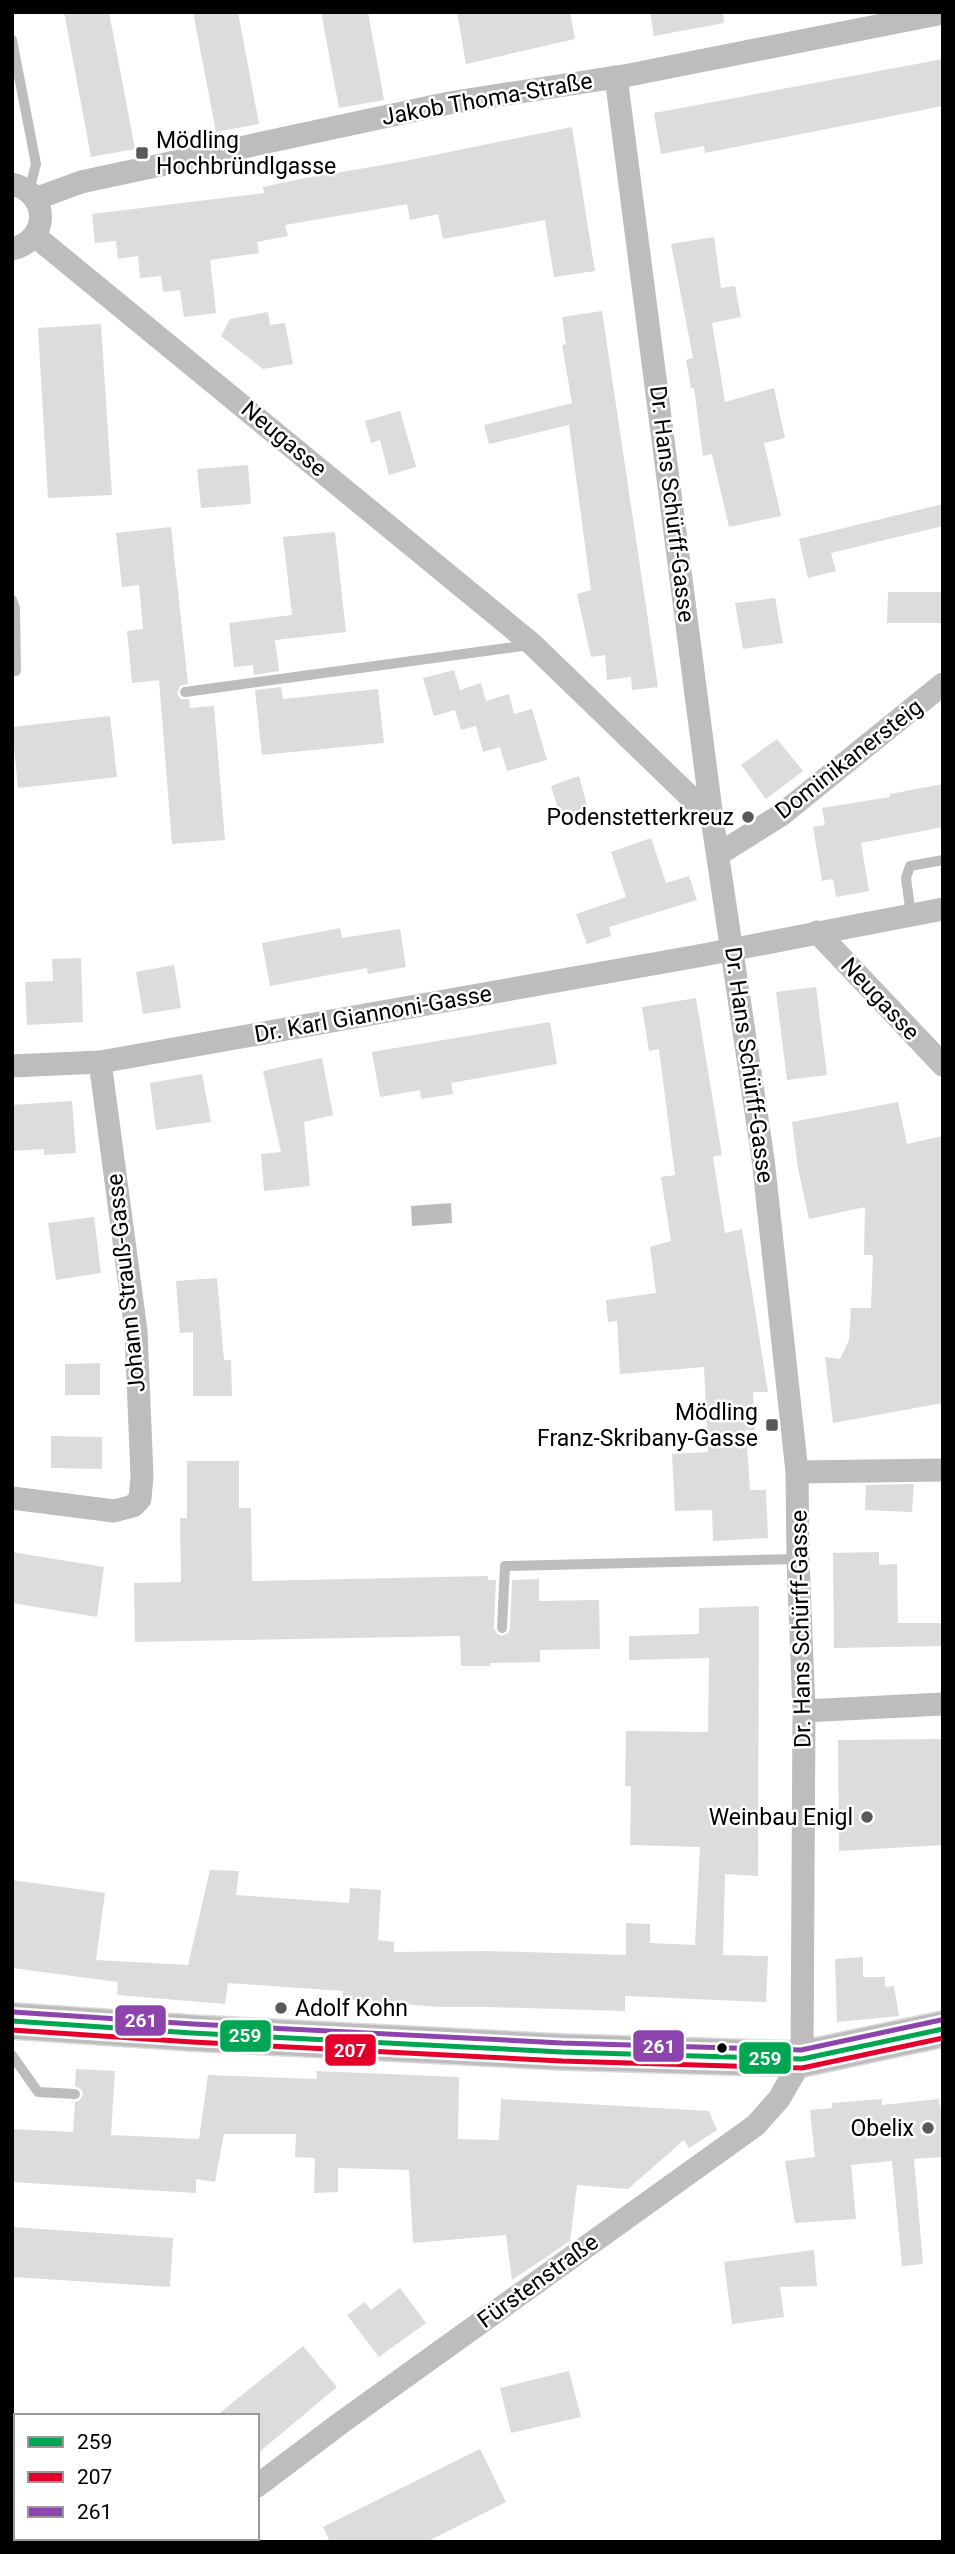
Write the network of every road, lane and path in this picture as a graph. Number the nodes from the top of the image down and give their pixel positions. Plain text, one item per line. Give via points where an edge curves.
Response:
1 (943, 13) edge
2 (12, 40) edge
3 (616, 77) junction
4 (26, 192) edge
5 (35, 236) junction
6 (12, 249) edge
7 (12, 600) edge
8 (532, 644) junction
9 (12, 671) edge
10 (943, 684) edge
11 (186, 692) dead end
12 (712, 818) junction
13 (719, 854) junction
14 (943, 860) edge
15 (943, 909) edge
16 (911, 915) junction
17 (817, 932) junction
18 (733, 948) junction
19 (100, 1062) junction
20 (943, 1065) edge
21 (12, 1066) edge
22 (943, 1470) edge
23 (797, 1472) junction
24 (12, 1498) edge
25 (798, 1559) junction
26 (502, 1628) dead end
27 (943, 1704) edge
28 (804, 1711) junction
29 (12, 2021) edge
30 (943, 2029) edge
31 (12, 2055) edge
32 (802, 2059) junction
33 (75, 2094) dead end
34 (259, 2484) edge

1 - 3 street, Jakob Thoma-Straße
2 - 4 lane via 36,164
3 - 4 street, Jakob Thoma-Straße via 449,103
3 - 12 street, Dr. Hans Schürff-Gasse
4 - 5 street via 41,218
5 - 6 street
5 - 8 street, Neugasse
7 - 9 lane via 16,671
8 - 11 lane
8 - 12 street, Neugasse
10 - 13 street, Dominikanersteig via 780,815
12 - 13 street, Dr. Hans Schürff-Gasse
13 - 18 street, Dr. Hans Schürff-Gasse
14 - 16 lane via 910,866 906,878
15 - 16 street, Dr. Karl Giannoni-Gasse
16 - 17 street, Dr. Karl Giannoni-Gasse
17 - 18 street, Dr. Karl Giannoni-Gasse
17 - 20 street, Neugasse
18 - 19 street, Dr. Karl Giannoni-Gasse
18 - 23 street, Dr. Hans Schürff-Gasse via 764,1159
19 - 21 street, Dr. Karl Giannoni-Gasse
19 - 24 street, Johann Strauß-Gasse via 136,1331 141,1499 114,1511
22 - 23 street
23 - 25 street, Dr. Hans Schürff-Gasse
25 - 26 lane via 505,1566
25 - 28 street, Dr. Hans Schürff-Gasse
27 - 28 street
28 - 32 street, Dr. Hans Schürff-Gasse
29 - 32 main road via 562,2052
30 - 32 main road
31 - 33 lane via 38,2092
32 - 34 street, Fürstenstraße via 779,2099 756,2125

